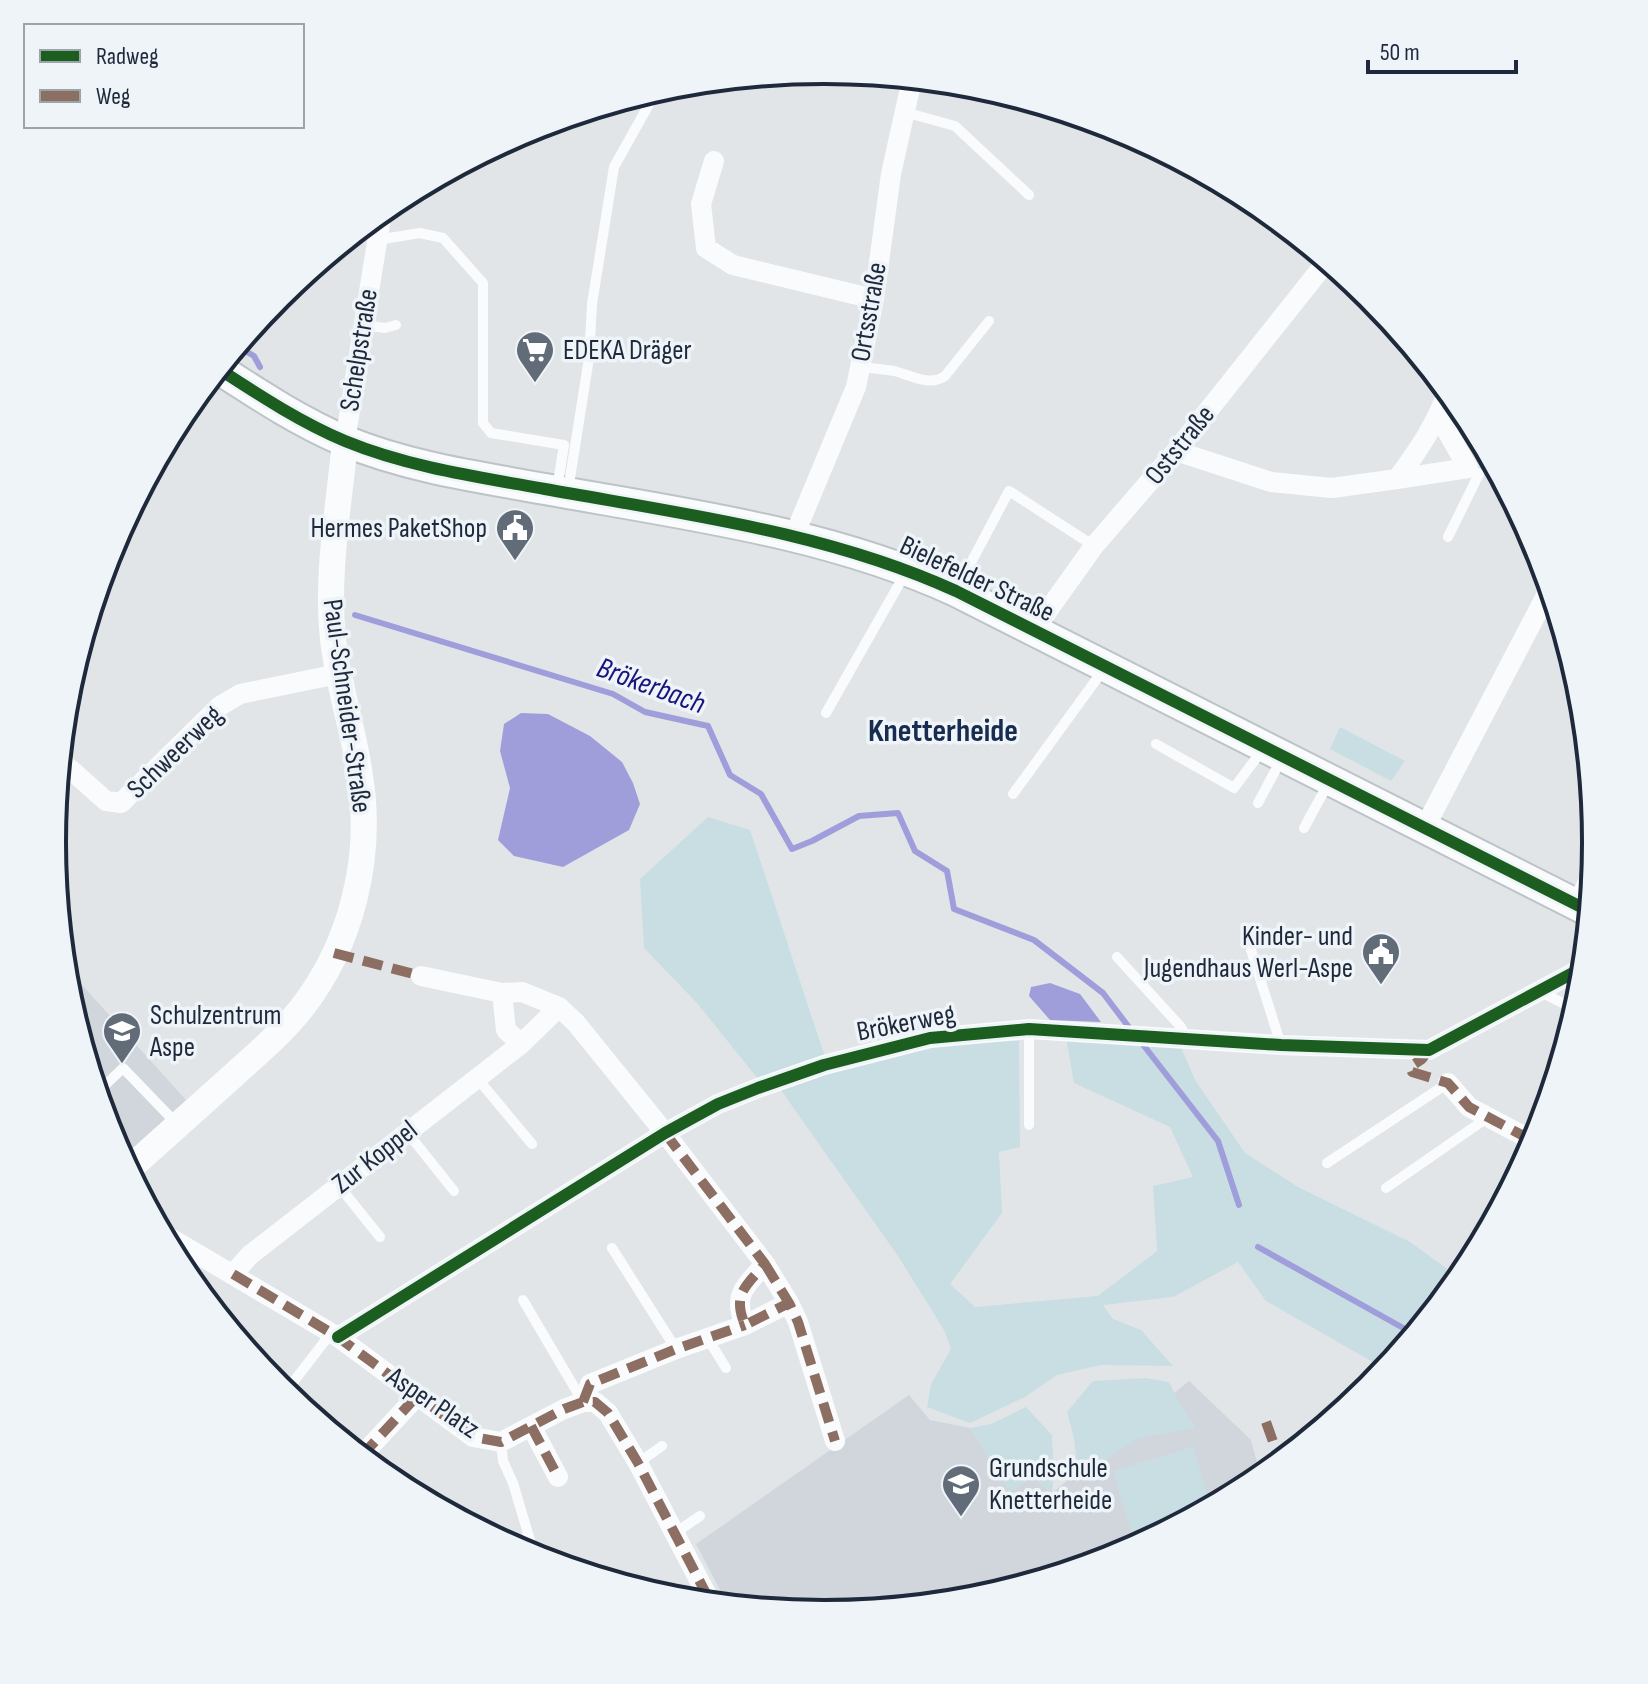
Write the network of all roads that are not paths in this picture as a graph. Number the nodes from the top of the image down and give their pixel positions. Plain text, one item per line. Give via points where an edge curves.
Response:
1 (910, 89) edge
2 (648, 105) edge
3 (904, 112) junction
4 (714, 161) dead end
5 (1029, 195) dead end
6 (379, 230) edge
7 (377, 240) junction
8 (1320, 269) edge
9 (874, 299) junction
10 (989, 321) dead end
11 (363, 325) junction
12 (396, 325) dead end
13 (860, 367) junction
14 (228, 375) edge
15 (1443, 406) edge
16 (1439, 417) junction
17 (345, 441) junction
18 (1176, 451) junction
19 (1468, 468) junction
20 (1397, 479) junction
21 (562, 492) junction
22 (794, 536) junction
23 (1448, 537) dead end
24 (1094, 546) junction
25 (908, 569) junction
26 (956, 591) junction
27 (1543, 601) edge
28 (1034, 630) junction
29 (1105, 668) junction
30 (338, 674) junction
31 (826, 713) dead end
32 (1156, 744) dead end
33 (1273, 752) junction
34 (70, 772) edge
35 (1330, 780) junction
36 (1013, 794) dead end
37 (1258, 803) dead end
38 (1304, 828) dead end
39 (1424, 829) junction
40 (1579, 906) edge
41 (1251, 950) dead end
42 (1117, 957) dead end
43 (1570, 975) edge
44 (421, 976) dead end
45 (1539, 991) junction
46 (502, 993) junction
47 (1564, 1004) edge
48 (559, 1007) junction
49 (1029, 1029) junction
50 (1186, 1038) junction
51 (521, 1044) junction
52 (1281, 1045) junction
53 (477, 1078) junction
54 (1448, 1083) joint
55 (106, 1085) edge
56 (1487, 1118) junction
57 (178, 1125) junction
58 (1029, 1125) dead end
59 (407, 1132) junction
60 (665, 1133) junction
61 (1522, 1136) edge
62 (532, 1144) dead end
63 (137, 1162) edge
64 (1327, 1163) dead end
65 (339, 1186) junction
66 (1386, 1188) dead end
67 (454, 1191) dead end
68 (380, 1237) dead end
69 (183, 1245) edge
70 (612, 1248) dead end
71 (765, 1264) junction
72 (233, 1274) junction
73 (523, 1300) dead end
74 (789, 1303) junction
75 (745, 1325) junction
76 (334, 1335) junction
77 (708, 1339) junction
78 (676, 1349) junction
79 (726, 1368) dead end
80 (293, 1383) edge
81 (418, 1395) junction
82 (583, 1402) junction
83 (531, 1426) junction
84 (835, 1441) dead end
85 (501, 1442) junction
86 (662, 1446) dead end
87 (369, 1448) edge
88 (638, 1463) junction
89 (558, 1477) dead end
90 (700, 1516) dead end
91 (675, 1533) junction
92 (530, 1540) edge
93 (704, 1590) edge

1 - 3 street, Ortsstraße
2 - 21 lane via 614,167 592,304 589,358
3 - 5 lane via 955,126
3 - 9 street, Ortsstraße
4 - 9 street via 701,204 706,248 733,265
6 - 7 street, Schelpstraße
7 - 11 street, Schelpstraße
7 - 21 lane via 420,233 443,238 483,283 483,423 491,433 564,445
8 - 18 street, Oststraße
9 - 13 street, Ortsstraße
10 - 13 lane via 939,381
11 - 12 lane
11 - 17 street, Schelpstraße
13 - 22 street, Ortsstraße
14 - 17 main road, Bielefelder Straße
15 - 16 street
16 - 19 street
16 - 20 street
17 - 21 main road, Bielefelder Straße via 428,467
17 - 30 street, Paul-Schneider-Straße via 331,563
18 - 20 street via 1271,482 1332,488
18 - 24 street, Oststraße
19 - 20 street
19 - 23 lane via 1479,474
21 - 22 main road, Bielefelder Straße
22 - 25 main road, Bielefelder Straße
24 - 26 lane via 1009,491
24 - 28 street, Oststraße
25 - 26 main road, Bielefelder Straße
25 - 31 lane
26 - 28 main road, Bielefelder Straße
27 - 39 street
28 - 29 main road, Bielefelder Straße
29 - 33 main road, Bielefelder Straße
29 - 36 lane
30 - 34 street, Schweerweg via 240,694 220,706 121,803 106,801
30 - 57 street, Paul-Schneider-Straße via 365,813 348,922 300,1010
32 - 33 lane via 1234,788
33 - 35 main road, Bielefelder Straße
33 - 37 lane
35 - 38 lane
35 - 39 main road, Bielefelder Straße
39 - 40 main road, Bielefelder Straße
41 - 52 lane
42 - 50 lane
43 - 45 street, Brökerweg
44 - 46 street
45 - 47 lane
45 - 52 street, Brökerweg via 1429,1050
46 - 48 street via 522,992
46 - 51 street via 506,1030
48 - 51 street, Zur Koppel
48 - 60 street
49 - 50 street, Brökerweg
49 - 58 lane
49 - 60 street, Brökerweg via 930,1038 824,1065 718,1104
50 - 52 street, Brökerweg
51 - 53 street, Zur Koppel
53 - 59 street, Zur Koppel
53 - 62 lane
54 - 56 street
54 - 64 lane
55 - 57 lane via 123,1068
56 - 61 street
56 - 66 lane
57 - 63 street, Paul-Schneider-Straße
59 - 65 street, Zur Koppel
59 - 67 lane
60 - 71 street
60 - 76 street, Brökerweg
65 - 68 lane
65 - 72 street, Zur Koppel
69 - 72 street, Asper Platz
70 - 78 lane
71 - 74 street
71 - 75 street via 741,1292 739,1309
72 - 76 street, Asper Platz
73 - 82 lane
74 - 75 street, Asper Platz
74 - 84 street
75 - 77 street, Asper Platz
76 - 80 lane
76 - 81 street, Asper Platz
77 - 78 street, Asper Platz
77 - 79 lane
78 - 82 street, Asper Platz via 590,1384
81 - 85 street, Asper Platz via 473,1437
81 - 87 street
82 - 83 street, Asper Platz
82 - 88 street via 595,1402 608,1413
83 - 85 street, Asper Platz
83 - 89 street
85 - 92 lane
86 - 88 lane
88 - 91 street
90 - 91 lane
91 - 93 street

